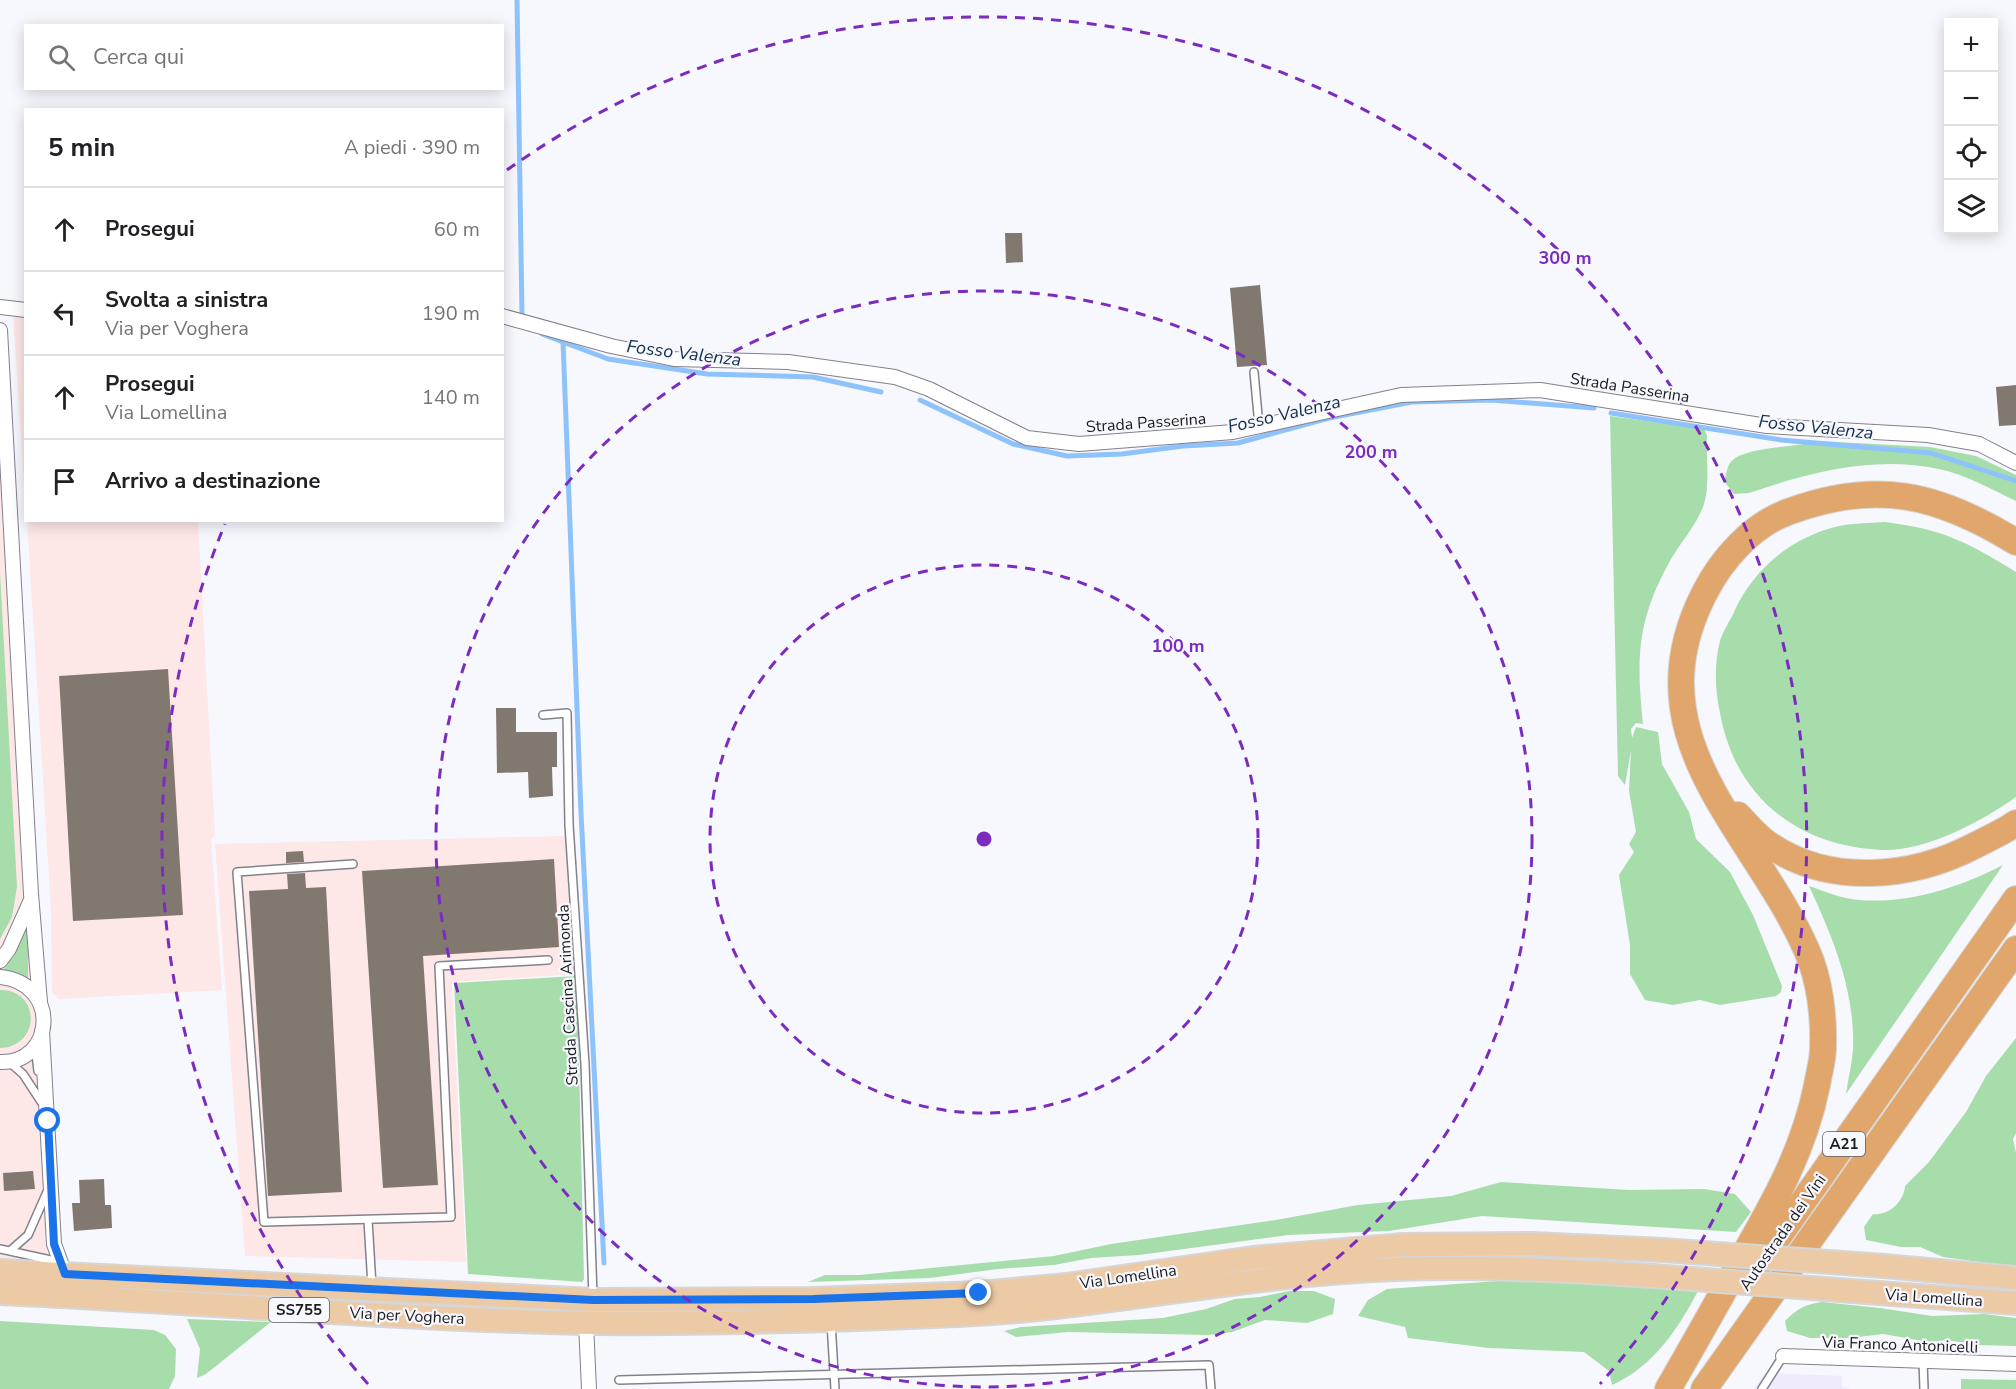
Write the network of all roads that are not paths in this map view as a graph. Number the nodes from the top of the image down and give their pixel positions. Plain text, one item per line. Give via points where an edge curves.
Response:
1 (0, 307) edge
2 (24, 310) edge
3 (504, 317) edge
4 (0, 330) edge
5 (1254, 372) dead end
6 (1259, 426) junction
7 (2016, 463) edge
8 (4, 468) edge
9 (2016, 542) edge
10 (543, 715) dead end
11 (1706, 780) junction
12 (2016, 823) edge
13 (353, 864) dead end
14 (31, 894) junction
15 (2016, 899) edge
16 (2016, 949) edge
17 (549, 960) dead end
18 (0, 961) edge
19 (2016, 971) edge
20 (0, 977) edge
21 (40, 1002) junction
22 (42, 1031) junction
23 (35, 1045) junction
24 (3, 1062) edge
25 (40, 1097) junction
26 (48, 1121) junction
27 (51, 1178) junction
28 (1851, 1180) junction
29 (368, 1220) junction
30 (0, 1249) edge
31 (11, 1250) junction
32 (62, 1268) junction
33 (0, 1271) edge
34 (2016, 1278) edge
35 (373, 1289) junction
36 (0, 1293) edge
37 (593, 1300) junction
38 (2016, 1303) edge
39 (831, 1320) junction
40 (592, 1323) junction
41 (1783, 1356) joint
42 (1923, 1361) junction
43 (2016, 1364) edge
44 (834, 1374) junction
45 (619, 1380) dead end
46 (589, 1389) edge
47 (835, 1389) edge
48 (1211, 1389) edge
49 (1670, 1389) edge
50 (1704, 1389) edge
51 (1762, 1389) edge
52 (1924, 1389) edge

1 - 2 street
3 - 6 street, Strada Passerina via 611,346 674,358 788,362 895,377 929,388 1027,438 1079,444 1233,432
4 - 8 street
5 - 6 lane
6 - 7 street, Strada Passerina via 1401,395 1540,390 1767,426 1928,435 1978,444
8 - 14 street
9 - 11 highway via 1942,504 1896,494 1859,494 1823,500 1784,513 1741,543 1716,572 1701,600 1689,625 1682,661 1684,723
10 - 37 lane, Strada Cascina Arimonda via 567,713
11 - 12 highway via 1768,844 1802,861 1872,874 1913,870 1955,856
11 - 49 highway via 1808,954 1820,998 1823,1050 1813,1105 1797,1156
13 - 29 lane via 237,872 264,1222
14 - 18 street via 9,949
14 - 21 street
15 - 49 highway, Autostrada dei Vini / A21
16 - 28 highway, Autostrada dei Vini / A21
17 - 29 lane via 439,966 452,1217
19 - 28 highway via 1890,1139
20 - 21 street via 23,982
21 - 22 street via 44,1016
22 - 23 street
22 - 26 street
23 - 24 street via 28,1053
23 - 25 lane
24 - 25 lane via 23,1074
25 - 26 lane
26 - 27 street
27 - 31 lane via 28,1235
27 - 32 street via 54,1244
28 - 50 highway, Autostrada dei Vini / A21
29 - 35 lane
30 - 31 lane
31 - 32 lane
32 - 33 main road, Via per Voghera / SS755
32 - 35 main road, Via per Voghera / SS755
34 - 37 main road, Via Lomellina, bridge via 1663,1250 1532,1244 1403,1245 1253,1258 1067,1285 979,1293
35 - 37 main road, Via per Voghera / SS755
36 - 40 main road, Via per Voghera / SS755
38 - 39 main road, Via Lomellina, bridge via 1524,1268 1393,1269 1270,1278 1051,1308
39 - 40 main road, Via Lomellina
39 - 44 lane
40 - 46 street
41 - 42 street, Via Franco Antonicelli
41 - 51 lane
42 - 43 street, Via Franco Antonicelli
42 - 52 lane
44 - 45 lane
44 - 47 lane
44 - 48 lane via 1209,1365

